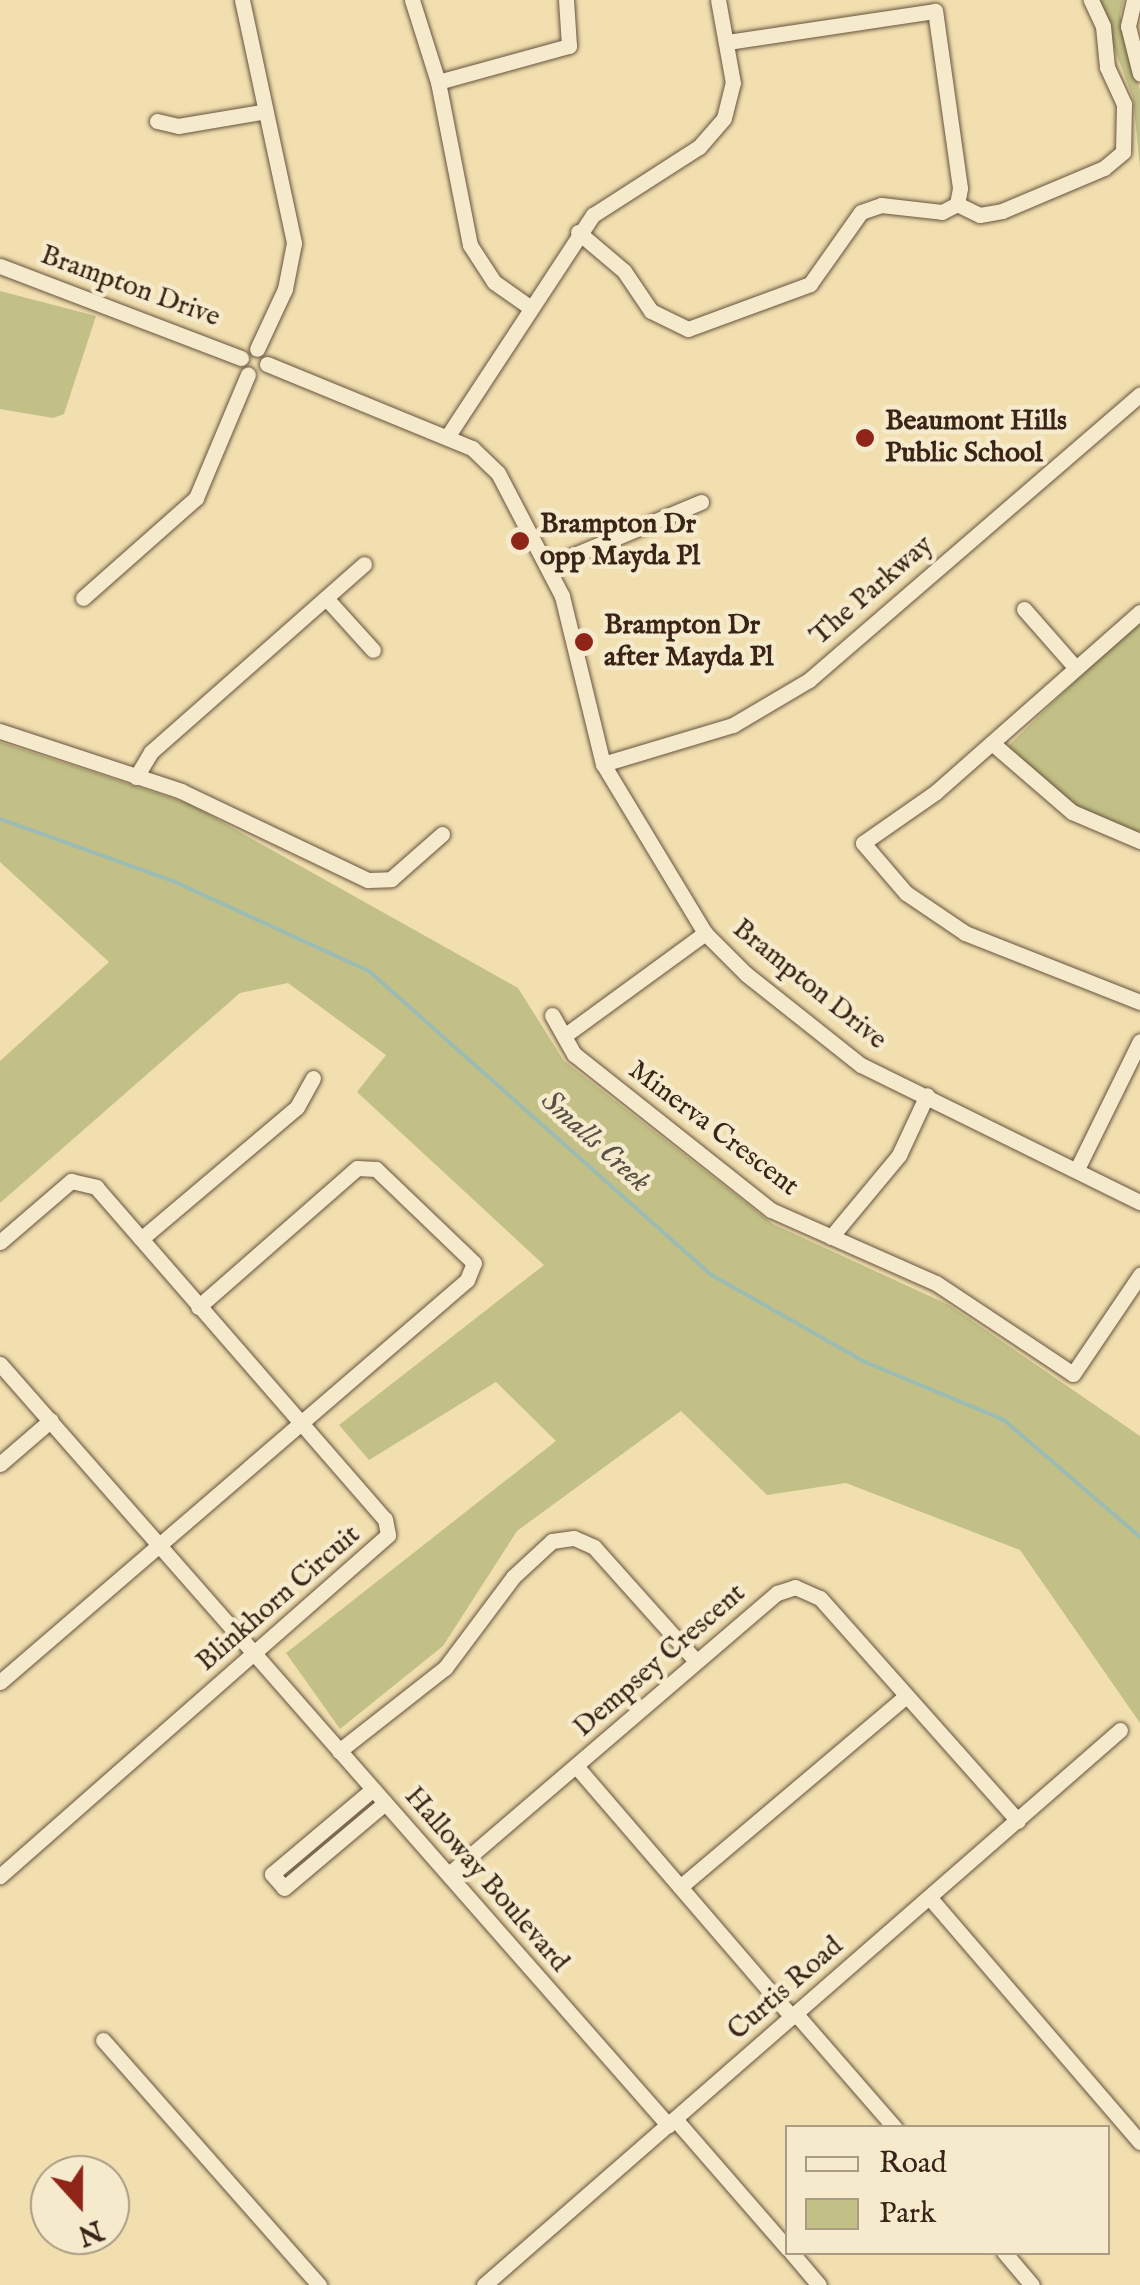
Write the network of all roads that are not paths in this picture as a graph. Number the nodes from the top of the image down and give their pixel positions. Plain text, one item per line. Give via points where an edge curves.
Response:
1 (242, 0) edge
2 (412, 0) edge
3 (566, 0) edge
4 (718, 0) edge
5 (1091, 0) edge
6 (1134, 0) edge
7 (728, 42) junction
8 (1140, 74) edge
9 (438, 82) junction
10 (262, 112) junction
11 (157, 121) dead end
12 (957, 204) junction
13 (578, 232) junction
14 (0, 252) edge
15 (0, 264) edge
16 (528, 306) junction
17 (257, 349) junction
18 (267, 364) junction
19 (245, 366) junction
20 (1140, 394) edge
21 (447, 437) junction
22 (701, 502) dead end
23 (364, 564) dead end
24 (548, 566) junction
25 (83, 598) dead end
26 (326, 598) junction
27 (1024, 609) dead end
28 (1140, 612) edge
29 (373, 650) dead end
30 (1075, 667) junction
31 (0, 731) edge
32 (992, 743) junction
33 (602, 764) junction
34 (136, 777) junction
35 (442, 834) dead end
36 (1140, 841) edge
37 (705, 933) junction
38 (1140, 1002) edge
39 (552, 1014) dead end
40 (564, 1036) junction
41 (1140, 1042) edge
42 (314, 1078) dead end
43 (927, 1096) junction
44 (1078, 1167) junction
45 (1140, 1202) edge
46 (831, 1237) junction
47 (141, 1239) junction
48 (0, 1242) edge
49 (1140, 1274) edge
50 (198, 1306) junction
51 (0, 1364) edge
52 (51, 1420) junction
53 (302, 1420) junction
54 (0, 1464) edge
55 (159, 1545) junction
56 (255, 1654) junction
57 (696, 1662) junction
58 (0, 1682) edge
59 (906, 1696) junction
60 (1120, 1730) dead end
61 (339, 1751) junction
62 (576, 1766) junction
63 (373, 1789) junction
64 (385, 1803) junction
65 (1018, 1821) junction
66 (448, 1874) junction
67 (0, 1876) edge
68 (680, 1887) junction
69 (930, 1898) junction
70 (794, 2015) junction
71 (103, 2040) dead end
72 (672, 2122) junction
73 (892, 2125) edge
74 (1140, 2142) edge
75 (785, 2247) edge
76 (793, 2255) edge
77 (1007, 2255) edge
78 (319, 2285) edge
79 (484, 2285) edge
80 (819, 2285) edge
81 (1032, 2285) edge

1 - 10 street
2 - 9 street
3 - 9 street via 569,46
4 - 7 street
5 - 12 street via 1103,26 1106,67 1124,104 1123,152 1104,168 1002,211 980,214
6 - 8 street via 1128,26
7 - 12 street via 935,10
7 - 13 street via 733,83 714,133 610,200
9 - 16 street via 470,245 494,282
10 - 11 street via 178,126
10 - 17 street via 294,243 285,289
12 - 13 street via 942,212 881,205 861,212 810,284 714,325 688,329 651,311 624,271
13 - 16 street
14 - 15 street
15 - 19 street, Brampton Drive
16 - 21 street
17 - 18 street
17 - 19 street
18 - 19 street
18 - 21 street, Brampton Drive
19 - 25 street via 196,498
20 - 33 street, The Parkway via 809,680 733,725
21 - 24 street, Brampton Drive via 485,457 498,473
22 - 24 street
23 - 26 street
24 - 33 street, Brampton Drive via 566,611
26 - 29 street
26 - 34 street via 151,752
27 - 30 street
28 - 30 street
30 - 32 street
31 - 34 street
32 - 36 street via 1072,812
32 - 38 street via 863,843 906,893 965,933
33 - 37 street, Brampton Drive
34 - 35 street via 368,880 390,879
37 - 40 street
37 - 43 street, Brampton Drive via 861,1065
39 - 40 street, Minerva Crescent
40 - 46 street, Minerva Crescent via 586,1064 760,1202
41 - 44 street
42 - 47 street via 298,1106
43 - 44 street, Brampton Drive
43 - 46 street via 899,1155
44 - 45 street, Brampton Drive
46 - 49 street, Minerva Crescent via 936,1283 1073,1374
47 - 48 street, Blinkhorn Circuit via 96,1187 71,1181
47 - 50 street, Blinkhorn Circuit
50 - 53 street, Blinkhorn Circuit
50 - 53 street via 356,1168 376,1169 464,1248 474,1263 467,1280
51 - 52 street, Halloway Boulevard
52 - 54 street
52 - 55 street, Halloway Boulevard
53 - 55 street
53 - 56 street, Blinkhorn Circuit via 386,1519 388,1536
55 - 56 street, Halloway Boulevard
55 - 58 street
56 - 61 street, Halloway Boulevard
56 - 67 street, Blinkhorn Circuit
57 - 59 street, Dempsey Crescent via 777,1593 803,1588 820,1598
57 - 61 street via 594,1547 574,1538 552,1541 513,1577 445,1668
57 - 62 street, Dempsey Crescent
59 - 65 street, Dempsey Crescent
59 - 68 street
60 - 65 street, Curtis Road
61 - 63 street, Halloway Boulevard
62 - 66 street, Dempsey Crescent
62 - 68 street
63 - 64 street, Halloway Boulevard
63 - 64 street via 272,1874 284,1888
64 - 66 street, Halloway Boulevard
65 - 69 street, Curtis Road
66 - 72 street, Halloway Boulevard
68 - 70 street
69 - 70 street, Curtis Road
69 - 74 street
70 - 72 street, Curtis Road
70 - 73 street
71 - 78 street
72 - 75 street, Halloway Boulevard
72 - 79 street, Curtis Road
76 - 80 street, Halloway Boulevard
77 - 81 street

